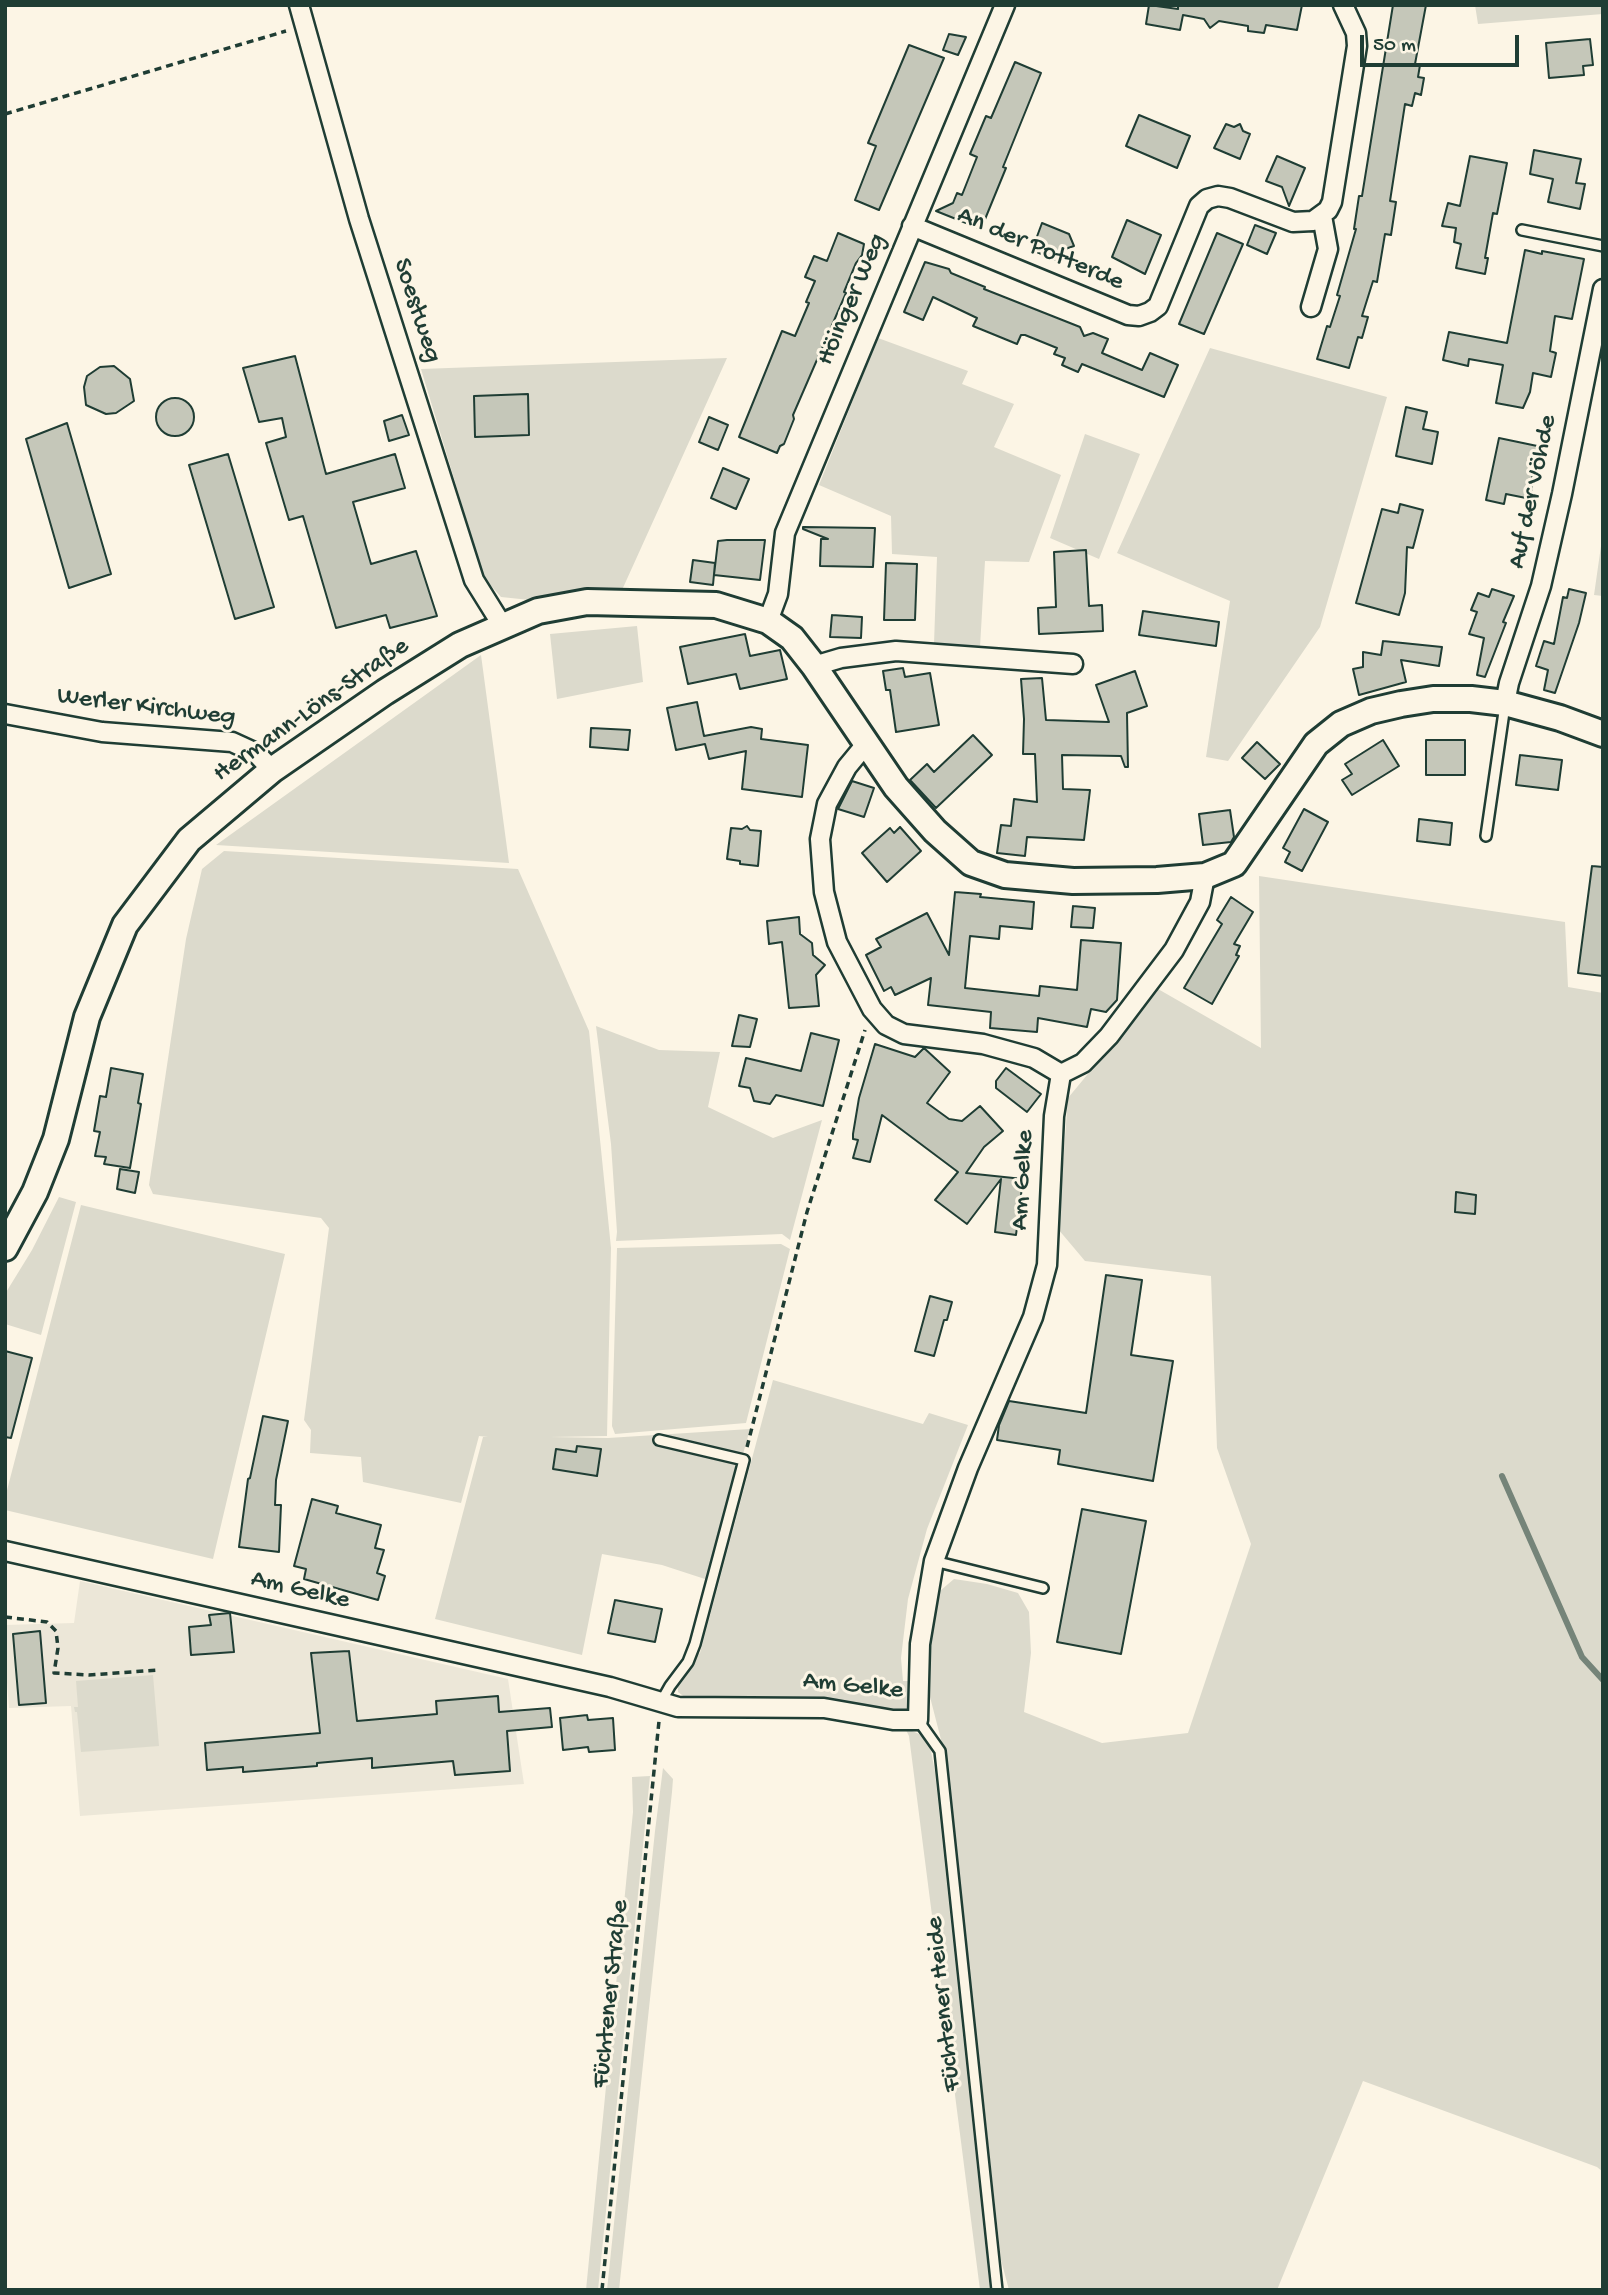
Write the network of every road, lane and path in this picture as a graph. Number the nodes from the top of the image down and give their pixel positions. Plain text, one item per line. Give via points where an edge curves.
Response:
1 (299, 5) edge
2 (1005, 5) edge
3 (1343, 5) edge
4 (305, 26) junction
5 (5, 114) edge
6 (1322, 216) junction
7 (912, 226) junction
8 (1522, 230) dead end
9 (1603, 246) edge
10 (1603, 289) edge
11 (1311, 307) dead end
12 (768, 621) junction
13 (502, 625) junction
14 (1073, 664) dead end
15 (814, 666) junction
16 (1505, 703) junction
17 (5, 714) edge
18 (1603, 734) edge
19 (866, 744) junction
20 (272, 770) junction
21 (1486, 836) dead end
22 (1205, 876) junction
23 (872, 1009) junction
24 (1061, 1074) junction
25 (5, 1248) edge
26 (659, 1440) dead end
27 (744, 1460) junction
28 (6, 1553) edge
29 (934, 1562) junction
30 (1044, 1588) dead end
31 (5, 1617) edge
32 (158, 1670) dead end
33 (661, 1702) junction
34 (918, 1720) junction
35 (602, 2290) edge
36 (997, 2290) edge

1 - 4 street, Soestweg
2 - 7 street, Höinger Weg
3 - 6 street via 1357,46 1332,202
4 - 5 path
4 - 13 street, Soestweg via 359,219 474,580
6 - 7 street, An der Potterde via 1293,222 1230,198 1207,198 1199,206 1158,306 1139,316
6 - 11 street via 1328,249
7 - 12 street, Höinger Weg via 785,533 778,594
8 - 9 lane
10 - 16 street, Auf der Vöhde via 1541,586
12 - 13 street, Hermann-Löns-Straße via 716,605 587,602 538,611
12 - 15 street, Hermann-Löns-Straße via 792,638
13 - 20 street, Hermann-Löns-Straße via 385,692
14 - 15 street via 896,651
15 - 19 street, Hermann-Löns-Straße
16 - 18 street, Hermann-Löns-Straße
16 - 21 lane
16 - 22 street, Hermann-Löns-Straße via 1433,699 1371,711 1341,724 1316,744 1234,864
17 - 20 street, Werler Kirchweg via 102,732 232,742 257,753
19 - 22 street, Hermann-Löns-Straße via 896,787 971,863 1005,875 1073,881
19 - 23 street via 827,804 820,839 824,892 837,942
20 - 25 street, Hermann-Löns-Straße via 189,840 125,925 87,1017 56,1139
22 - 24 street via 1200,902 1174,950 1109,1036 1083,1063
23 - 24 street via 886,1025 904,1034 983,1044 1034,1058
23 - 27 path via 807,1212
24 - 29 street, Am Gelke via 1054,1116 1046,1265 1033,1317 968,1468
26 - 27 lane
27 - 33 lane via 695,1644
28 - 33 street, Am Gelke
29 - 30 lane
29 - 34 street, Am Gelke via 920,1644
31 - 32 path via 47,1622 56,1631 54,1673
33 - 34 street, Am Gelke via 702,1709 824,1707 892,1720
33 - 35 path, Füchtener Straße
34 - 36 lane, Füchtener Heide via 940,1751

